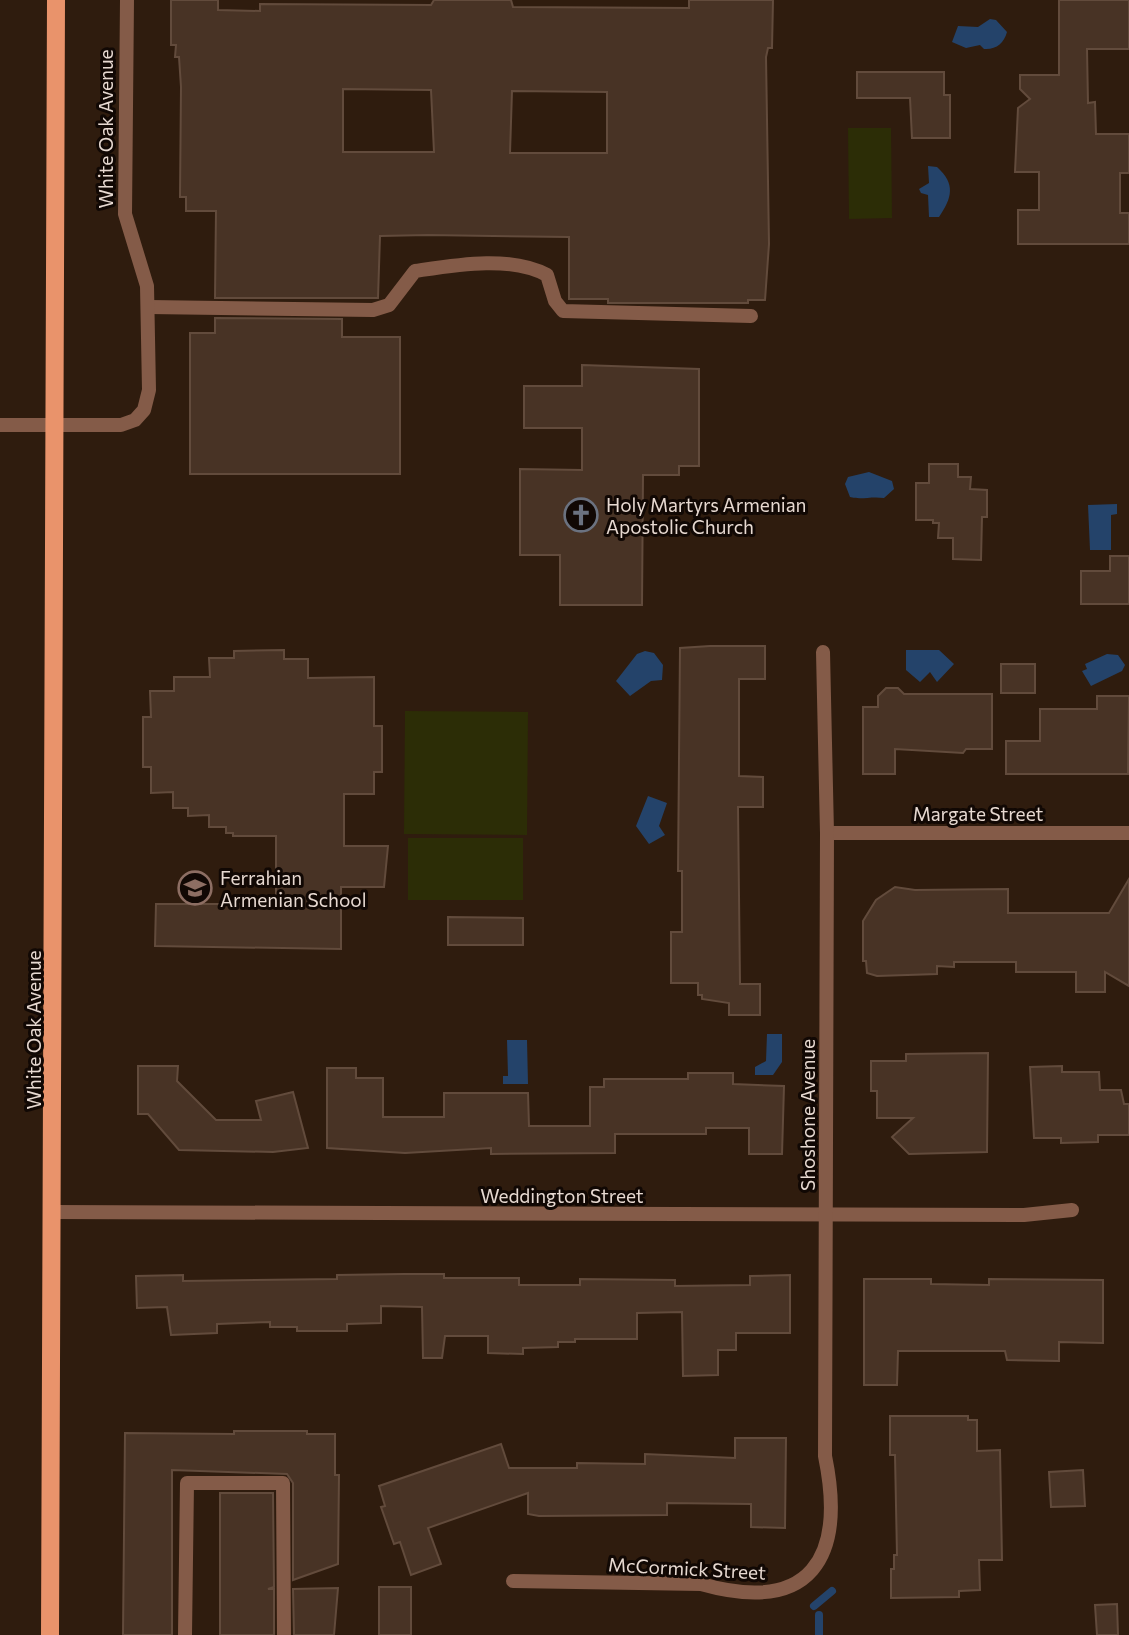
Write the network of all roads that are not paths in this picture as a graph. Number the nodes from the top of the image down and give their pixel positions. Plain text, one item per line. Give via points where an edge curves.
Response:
1 (56, 0) edge
2 (127, 0) edge
3 (149, 307) junction
4 (751, 316) dead end
5 (0, 425) edge
6 (54, 425) junction
7 (823, 652) dead end
8 (827, 832) junction
9 (1129, 833) edge
10 (1072, 1210) dead end
11 (52, 1212) junction
12 (827, 1216) junction
13 (812, 1572) joint
14 (513, 1581) dead end
15 (50, 1635) edge
16 (185, 1635) edge
17 (284, 1635) edge

1 - 6 main road, White Oak Avenue
2 - 3 street, White Oak Avenue via 125,214 144,268
3 - 4 street via 373,310 389,305 415,271 499,265 531,266 547,275 563,311
3 - 6 street, White Oak Avenue via 149,390 144,410 121,425
5 - 6 street
6 - 11 main road, White Oak Avenue
7 - 8 street, Shoshone Avenue
8 - 9 street, Margate Street
8 - 12 street, Shoshone Avenue
10 - 12 street, Weddington Street via 1024,1216
11 - 12 street, Weddington Street
11 - 15 main road, White Oak Avenue
12 - 13 street, Shoshone Avenue via 825,1456 832,1517 825,1548
13 - 14 street, McCormick Street via 791,1587 763,1593 730,1592 701,1584
16 - 17 street via 187,1483 283,1483

